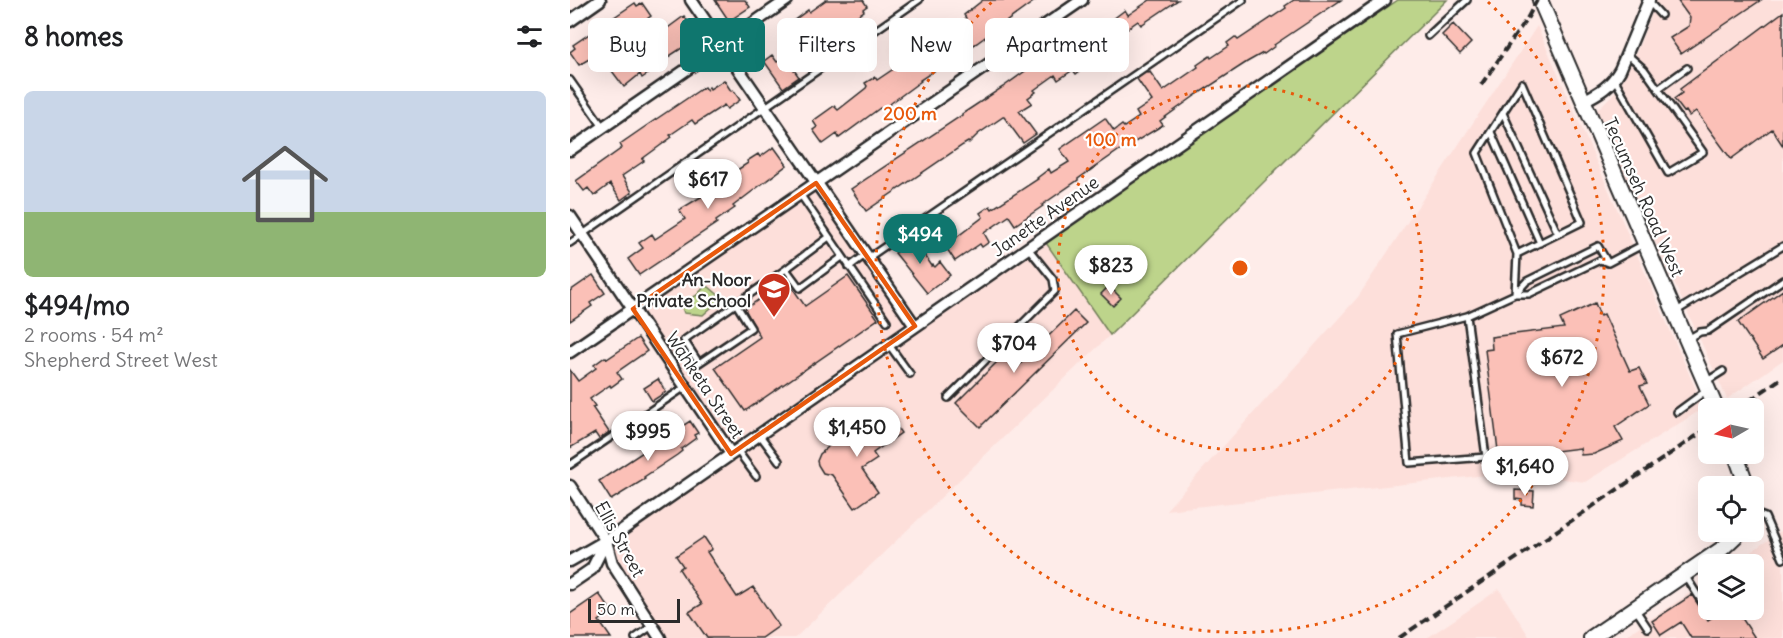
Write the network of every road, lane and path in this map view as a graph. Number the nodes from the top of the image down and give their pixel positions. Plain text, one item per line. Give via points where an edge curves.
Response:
1 (600, 0) edge
2 (691, 0) edge
3 (788, 0) edge
4 (919, 0) edge
5 (1082, 0) edge
6 (1243, 0) edge
7 (1385, 0) edge
8 (1467, 0) edge
9 (1540, 0) edge
10 (1649, 0) edge
11 (1661, 15) dead end
12 (703, 18) edge
13 (762, 18) edge
14 (570, 21) edge
15 (1428, 36) dead end
16 (1627, 54) junction
17 (1687, 68) dead end
18 (683, 72) edge
19 (740, 72) edge
20 (570, 80) edge
21 (1615, 80) junction
22 (1658, 89) junction
23 (1583, 101) junction
24 (765, 108) junction
25 (1503, 113) junction
26 (603, 127) junction
27 (1491, 132) junction
28 (570, 150) edge
29 (816, 183) junction
30 (800, 194) junction
31 (570, 216) edge
32 (582, 234) junction
33 (1558, 234) junction
34 (829, 237) junction
35 (570, 243) edge
36 (1540, 243) junction
37 (1645, 243) junction
38 (1783, 246) edge
39 (1028, 248) junction
40 (1517, 254) junction
41 (842, 256) junction
42 (867, 256) junction
43 (1608, 263) junction
44 (849, 267) junction
45 (786, 269) junction
46 (1783, 280) edge
47 (1515, 294) junction
48 (736, 304) junction
49 (633, 309) junction
50 (1675, 312) junction
51 (1467, 316) junction
52 (887, 321) dead end
53 (915, 326) junction
54 (1687, 340) junction
55 (889, 345) junction
56 (570, 352) edge
57 (1723, 371) dead end
58 (910, 374) dead end
59 (686, 386) junction
60 (1707, 386) junction
61 (948, 398) dead end
62 (1712, 398) edge
63 (1677, 412) dead end
64 (759, 434) junction
65 (734, 452) junction
66 (778, 461) dead end
67 (570, 465) edge
68 (756, 476) dead end
69 (570, 486) edge
70 (1764, 517) edge
71 (606, 541) junction
72 (1729, 542) edge
73 (1717, 554) edge
74 (1783, 559) edge
75 (570, 561) edge
76 (1698, 568) edge
77 (1685, 574) junction
78 (570, 584) edge
79 (1698, 595) edge
80 (1635, 608) junction
81 (652, 626) junction
82 (1648, 628) dead end
83 (635, 638) edge
84 (660, 638) edge
85 (1591, 638) edge

1 - 14 street
2 - 12 street
3 - 13 street
4 - 24 lane
5 - 29 street
6 - 42 lane
7 - 39 street, Janette Avenue
8 - 15 lane
9 - 23 main road, Tecumseh Road West
10 - 11 lane
10 - 16 street
16 - 21 street
16 - 22 lane
17 - 22 lane
18 - 26 street
19 - 24 street
20 - 26 lane
21 - 22 lane via 1668,173 1703,152
21 - 23 street
23 - 37 main road, Tecumseh Road West
24 - 29 street
24 - 32 lane
25 - 27 lane
25 - 33 lane
25 - 33 lane via 1522,83 1582,222
26 - 28 street
27 - 36 lane
27 - 40 lane via 1478,153
29 - 30 street
29 - 42 street
30 - 34 lane
30 - 49 street
31 - 32 street, Wahketa Street
32 - 35 lane
32 - 49 street, Wahketa Street
33 - 36 lane
34 - 41 lane
34 - 45 lane
36 - 40 lane
37 - 43 lane
37 - 50 main road, Tecumseh Road West
38 - 50 lane
39 - 53 street, Janette Avenue
39 - 61 lane via 1053,279 1055,291
40 - 47 lane
41 - 44 lane
41 - 45 lane via 800,288
42 - 44 lane
42 - 53 street
43 - 47 lane via 1600,260 1529,294
43 - 47 lane via 1598,246 1527,281
44 - 52 lane
45 - 48 lane
46 - 54 lane via 1708,331
47 - 51 lane
48 - 48 lane via 684,340 699,363 751,328
49 - 56 street
49 - 59 street, Wahketa Street
50 - 54 main road, Tecumseh Road West
51 - 51 lane via 1486,457 1409,464 1397,334
53 - 55 street, Janette Avenue
54 - 60 main road, Tecumseh Road West
55 - 58 lane
55 - 64 street, Janette Avenue
57 - 60 lane
59 - 65 street, Wahketa Street
59 - 67 lane
60 - 62 main road, Tecumseh Road West
60 - 63 lane
64 - 65 street, Janette Avenue
64 - 66 lane
65 - 68 lane
65 - 71 street, Janette Avenue
69 - 71 street, Ellis Street
70 - 74 lane
71 - 75 street, Janette Avenue
71 - 78 street, Janette Avenue via 592,569
71 - 81 street, Ellis Street via 612,563
72 - 73 main road
76 - 77 main road
77 - 79 lane
77 - 80 main road
80 - 82 lane
80 - 85 main road
81 - 83 lane
81 - 84 street, Ellis Street

